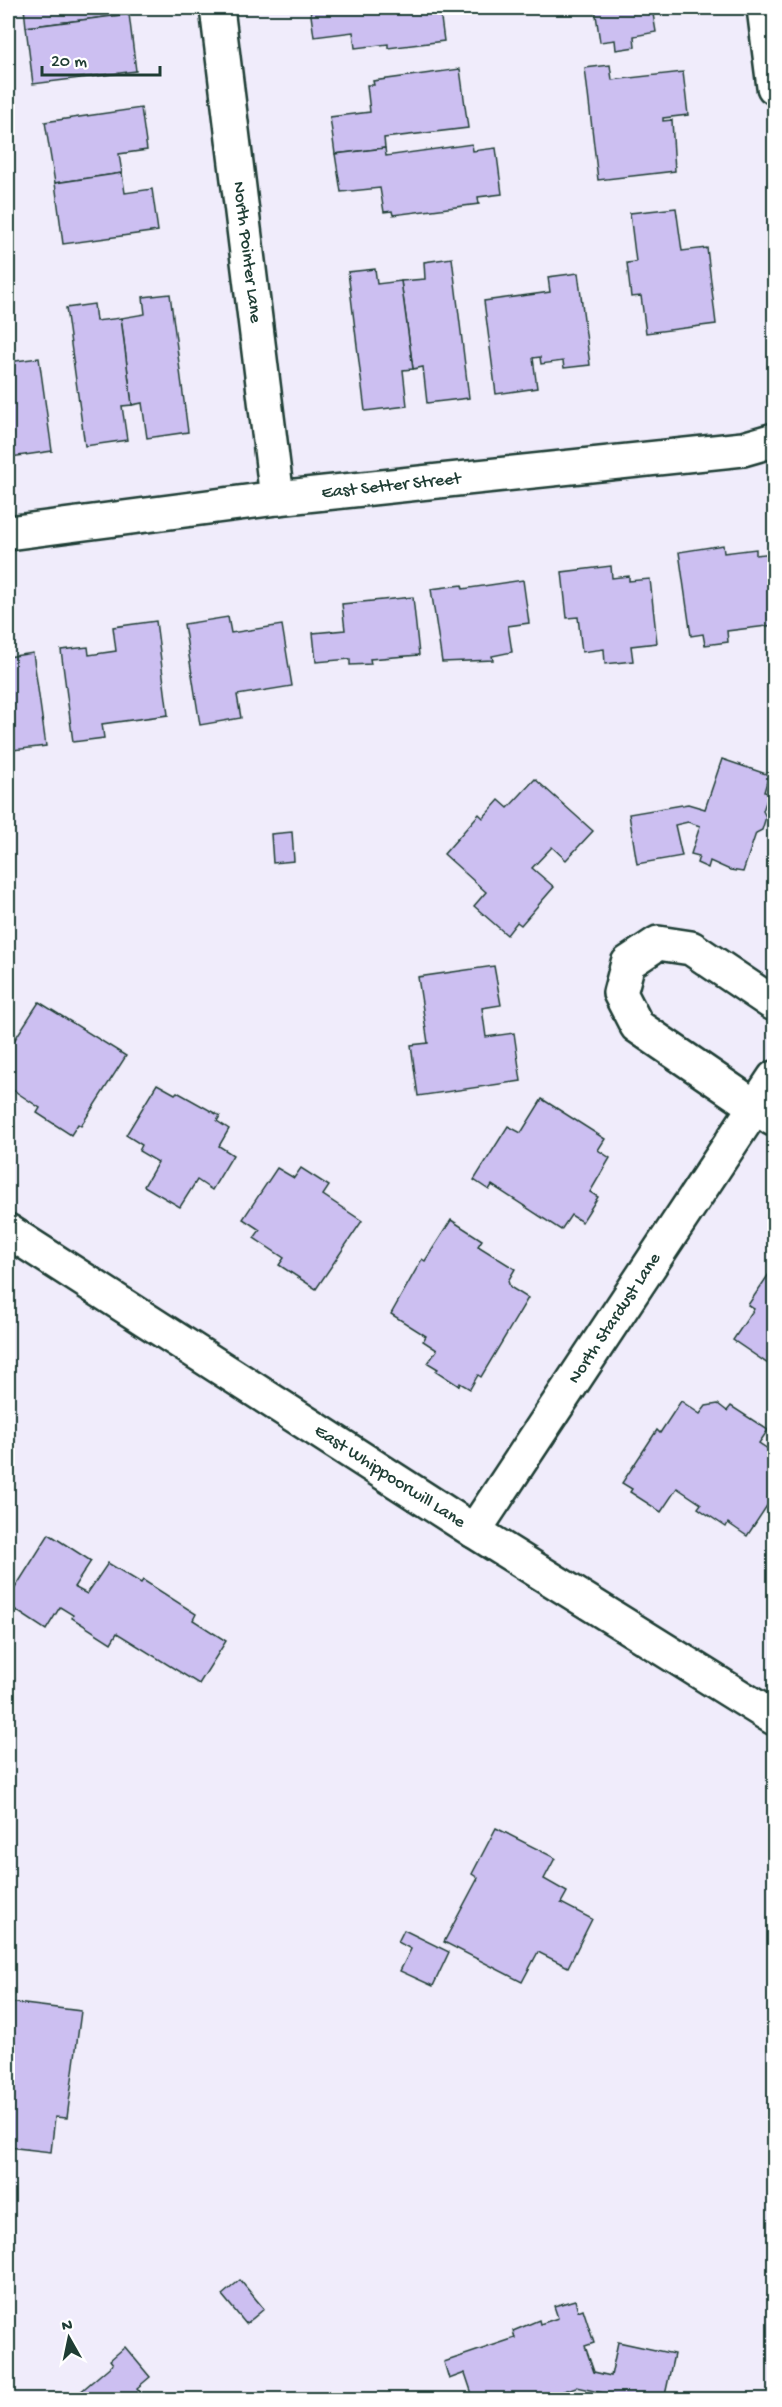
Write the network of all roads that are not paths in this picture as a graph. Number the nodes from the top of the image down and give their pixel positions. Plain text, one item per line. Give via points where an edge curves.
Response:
1 (217, 8) edge
2 (764, 8) edge
3 (774, 87) edge
4 (774, 440) edge
5 (277, 498) junction
6 (8, 533) edge
7 (774, 1004) edge
8 (774, 1078) edge
9 (765, 1113) edge
10 (8, 1231) edge
11 (474, 1531) junction
12 (774, 1718) edge

1 - 5 street, North Pointer Lane
2 - 3 street
4 - 5 street, East Setter Street via 731,451
5 - 6 street, East Setter Street
7 - 9 street via 691,948 658,943 628,963 620,993 637,1026
8 - 9 street, North Stardust Lane
9 - 11 street, North Stardust Lane
10 - 11 street, East Whippoorwill Lane
11 - 12 street, East Whippoorwill Lane

